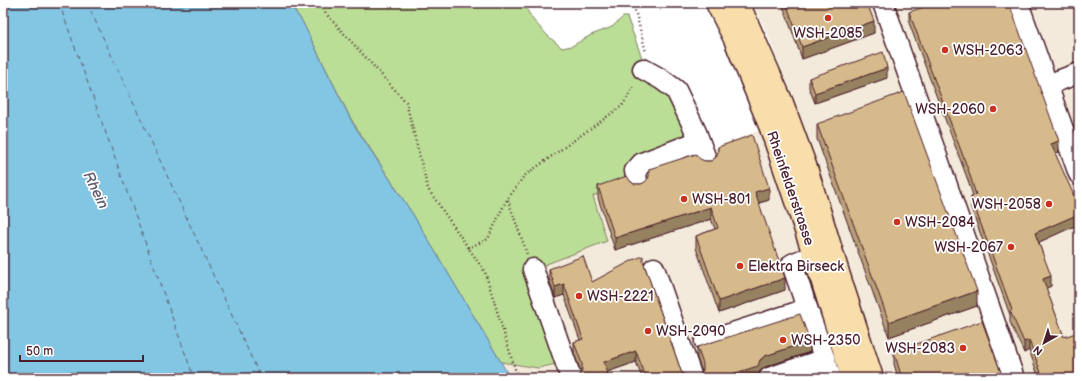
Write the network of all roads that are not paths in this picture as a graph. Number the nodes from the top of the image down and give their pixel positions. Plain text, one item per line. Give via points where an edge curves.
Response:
1 (717, 3) edge
2 (738, 3) edge
3 (883, 3) edge
4 (1018, 3) edge
5 (643, 70) road end
6 (1079, 73) edge
7 (1047, 85) junction
8 (700, 141) junction
9 (1075, 151) edge
10 (707, 162) edge
11 (1079, 174) edge
12 (638, 185) edge
13 (822, 251) junction
14 (654, 268) dead end
15 (533, 269) road end
16 (807, 308) junction
17 (705, 342) dead end
18 (825, 359) junction
19 (570, 378) edge
20 (692, 378) edge
21 (769, 378) edge
22 (831, 378) edge
23 (853, 378) edge
24 (872, 378) edge
25 (1014, 378) edge

1 - 13 main road, Rheinfelderstrasse via 735,39
2 - 13 main road, Rheinfelderstrasse via 782,103 806,168
3 - 25 lane
4 - 7 lane
5 - 8 lane via 676,90
6 - 7 lane
7 - 9 lane
8 - 10 lane
8 - 12 lane via 642,163 635,171
9 - 11 lane
13 - 16 lane via 792,264
13 - 23 main road, Rheinfelderstrasse
13 - 24 main road, Rheinfelderstrasse
14 - 20 lane
15 - 19 lane
16 - 17 lane
16 - 18 lane
18 - 21 lane
18 - 22 lane

